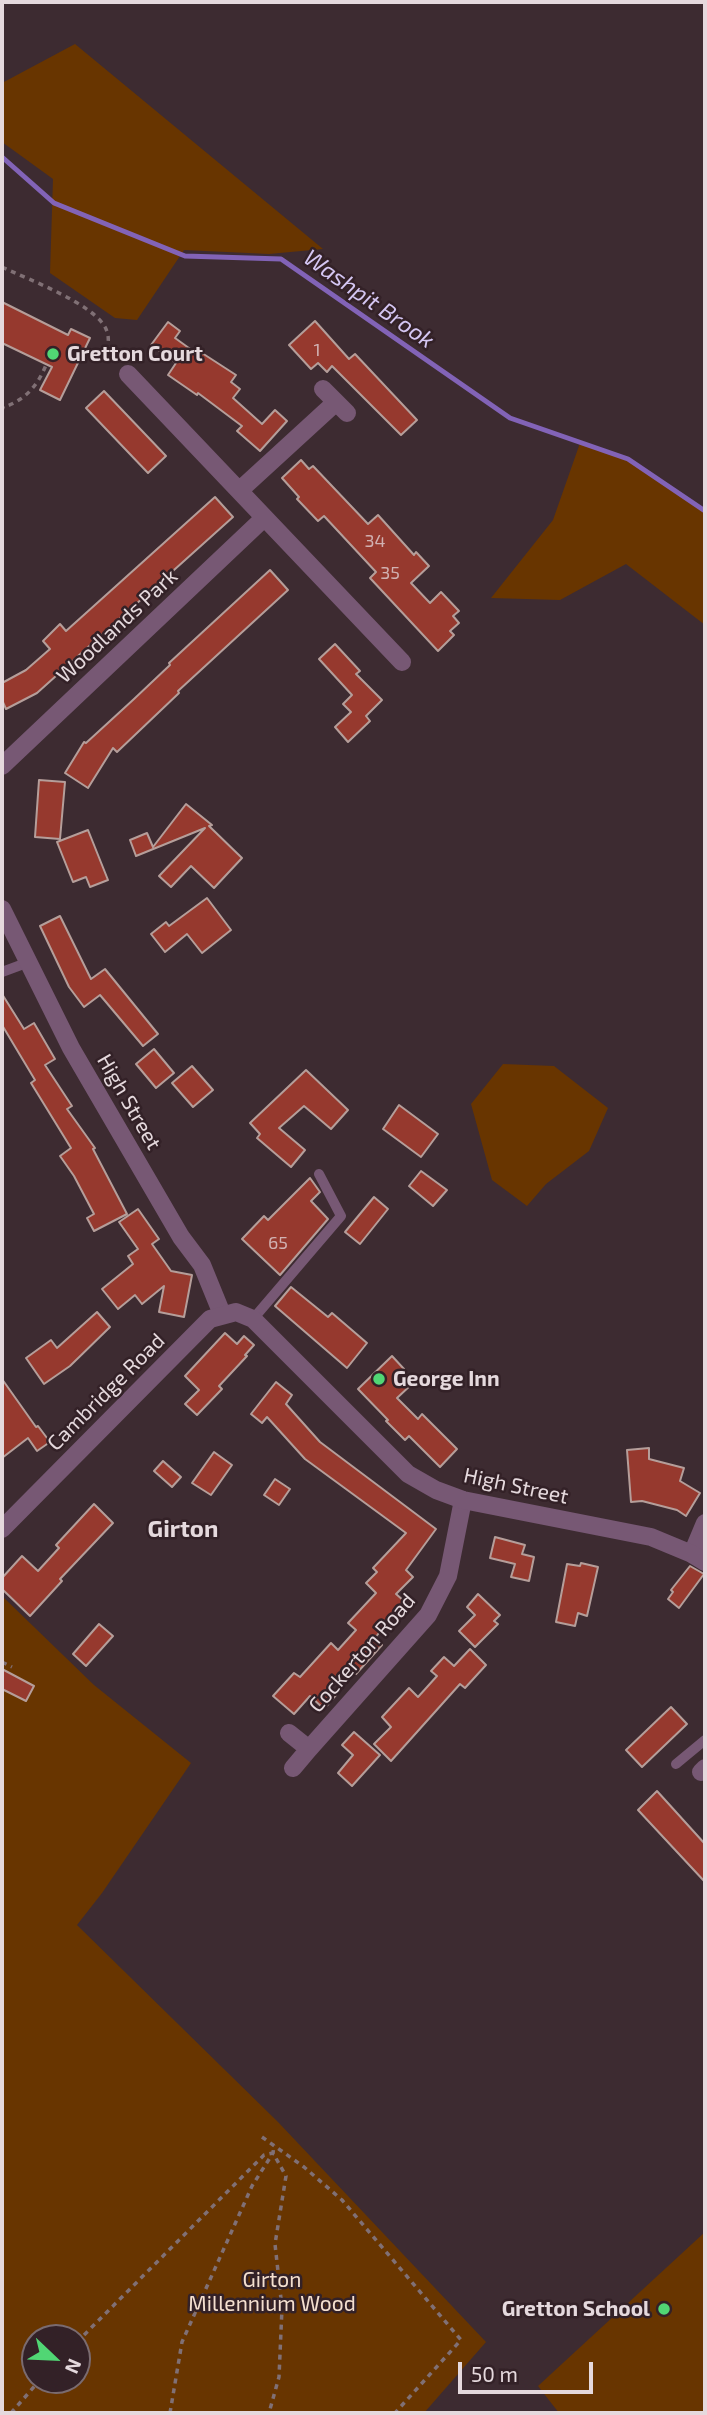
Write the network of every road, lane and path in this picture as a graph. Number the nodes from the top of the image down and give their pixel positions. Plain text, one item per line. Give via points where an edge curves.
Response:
1 (2, 267) edge
2 (102, 360) dead end
3 (46, 365) dead end
4 (128, 374) dead end
5 (323, 389) dead end
6 (4, 406) dead end
7 (240, 490) junction
8 (264, 519) junction
9 (402, 662) dead end
10 (2, 766) edge
11 (2, 909) edge
12 (29, 962) junction
13 (2, 972) edge
14 (319, 1174) dead end
15 (222, 1314) junction
16 (253, 1319) junction
17 (463, 1500) junction
18 (705, 1523) edge
19 (2, 1530) edge
20 (698, 1558) edge
21 (2, 1662) edge
22 (12, 1667) dead end
23 (289, 1733) dead end
24 (705, 1740) edge
25 (309, 1749) junction
26 (676, 1764) dead end
27 (293, 1768) dead end
28 (261, 2137) dead end
29 (274, 2145) junction
30 (273, 2153) junction
31 (91, 2328) edge
32 (27, 2394) edge
33 (10, 2413) edge
34 (170, 2413) edge
35 (269, 2413) edge
36 (395, 2413) edge

1 - 2 path via 96,315 108,336
3 - 6 path via 31,391
4 - 7 street
5 - 7 street via 341,408
7 - 8 street
8 - 9 street
8 - 10 street, Woodlands Park
11 - 12 street, High Street
12 - 13 lane
12 - 15 street, High Street via 71,1048 181,1237 202,1265
14 - 16 lane via 341,1216
15 - 16 street via 236,1311
15 - 19 street, Cambridge Road via 209,1320
16 - 17 street, High Street via 408,1474
17 - 20 street, High Street via 651,1537
17 - 25 street, Cockerton Road via 448,1576 428,1615
18 - 20 street
21 - 22 path
23 - 25 street
24 - 26 lane
25 - 27 street, Cockerton Road
28 - 29 path
29 - 30 path
29 - 36 path via 342,2200 461,2340
30 - 31 path via 264,2154
30 - 34 path via 253,2186 182,2342
30 - 35 path via 286,2176 275,2244 282,2308 279,2376
32 - 33 path

